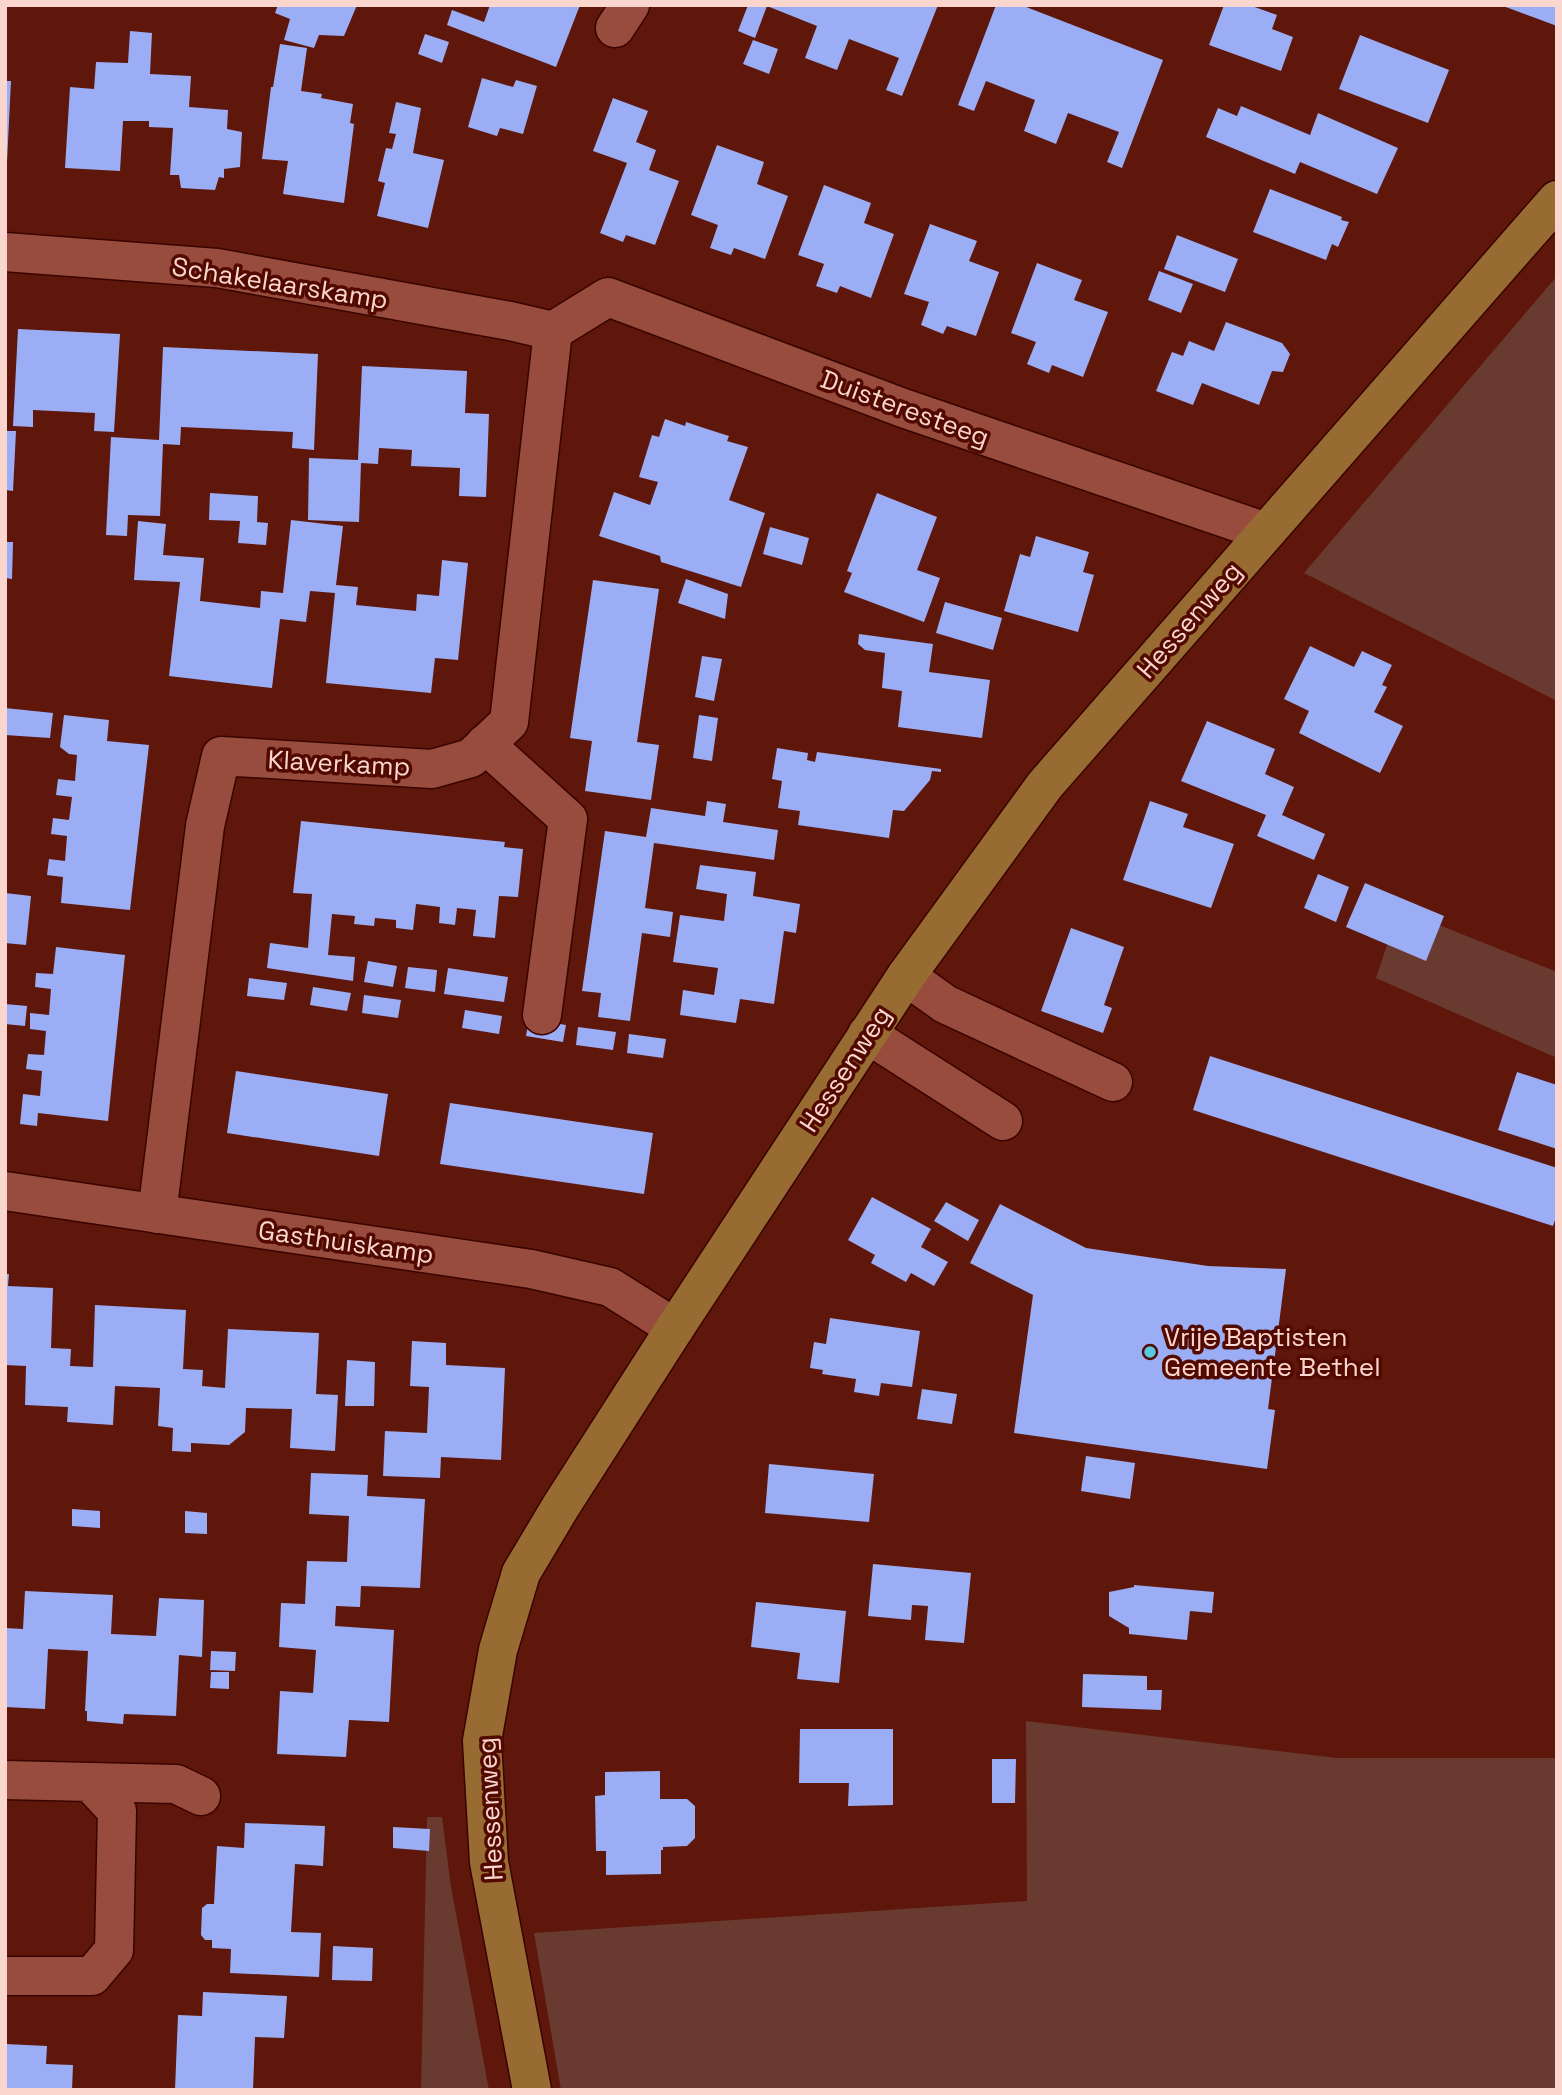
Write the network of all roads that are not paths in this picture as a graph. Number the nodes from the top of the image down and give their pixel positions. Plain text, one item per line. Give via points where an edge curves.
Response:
1 (1557, 200) edge
2 (5, 252) edge
3 (553, 331) junction
4 (1266, 532) junction
5 (485, 744) junction
6 (906, 976) junction
7 (542, 1014) dead end
8 (867, 1034) junction
9 (1113, 1082) dead end
10 (1003, 1121) dead end
11 (5, 1191) edge
12 (157, 1214) junction
13 (675, 1328) junction
14 (5, 1780) edge
15 (90, 1782) junction
16 (201, 1796) dead end
17 (5, 1976) edge
18 (532, 2090) edge

1 - 4 main road, Hessenweg
2 - 3 street, Schakelaarskamp via 217,268
3 - 4 street, Duisteresteeg via 608,298 903,408
3 - 5 street, Klaverkamp via 509,722
4 - 6 main road, Hessenweg via 1045,785
5 - 7 street via 568,819
5 - 12 street, Klaverkamp via 471,758 432,769 221,757 205,826
6 - 8 main road, Hessenweg
6 - 9 street via 945,1004
8 - 10 street
8 - 13 main road, Hessenweg
11 - 12 street, Gasthuiskamp
12 - 13 street, Gasthuiskamp via 531,1269 610,1287
13 - 18 main road, Hessenweg via 521,1573 498,1650 482,1741 489,1863
14 - 15 street
15 - 16 street via 176,1784
15 - 17 street via 117,1811 114,1950 92,1976

